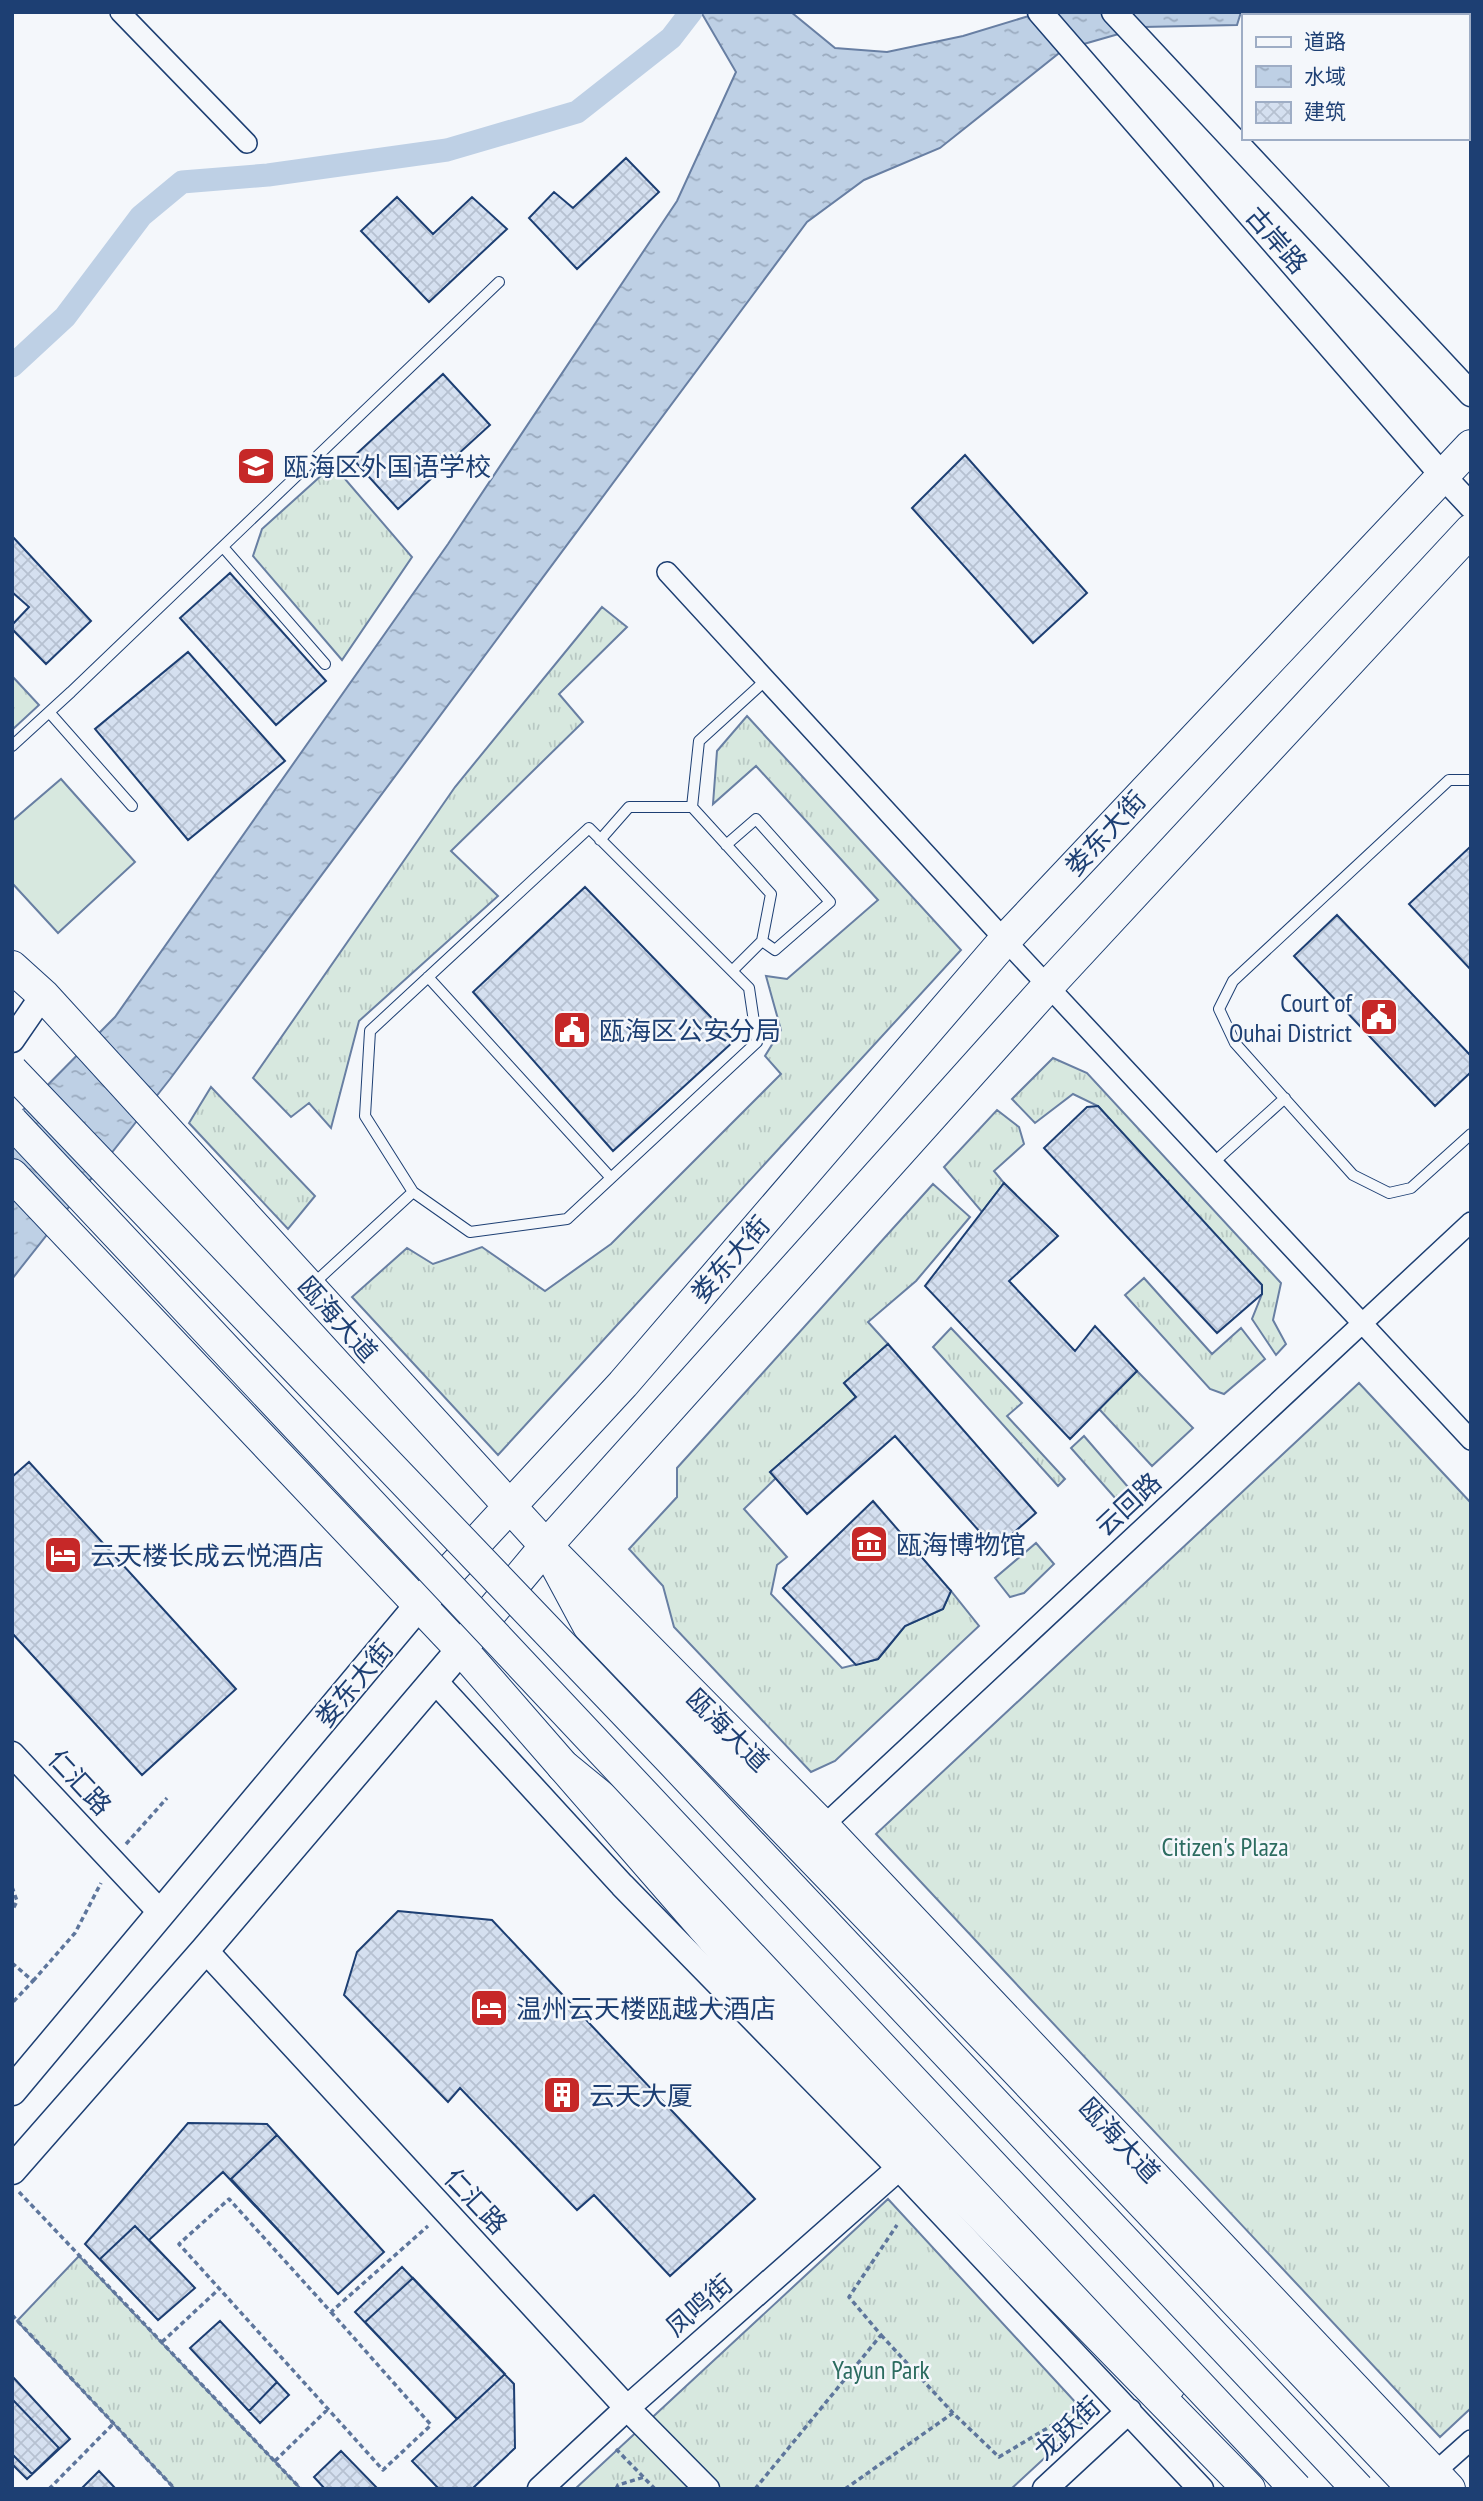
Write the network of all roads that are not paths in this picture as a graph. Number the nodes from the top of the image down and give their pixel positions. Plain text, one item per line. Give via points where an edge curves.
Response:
1 (120, 12) edge
2 (1040, 12) edge
3 (1114, 12) edge
4 (247, 144) dead end
5 (499, 282) dead end
6 (1471, 394) edge
7 (1471, 446) edge
8 (1442, 475) junction
9 (1471, 506) edge
10 (1471, 530) edge
11 (223, 547) junction
12 (667, 572) dead end
13 (325, 664) dead end
14 (766, 680) junction
15 (50, 712) junction
16 (12, 746) edge
17 (1471, 780) edge
18 (132, 806) dead end
19 (692, 807) junction
20 (600, 840) junction
21 (726, 845) junction
22 (1005, 940) junction
23 (762, 941) junction
24 (12, 967) edge
25 (732, 971) junction
26 (428, 977) junction
27 (1048, 986) junction
28 (43, 995) junction
29 (12, 1040) edge
30 (12, 1071) edge
31 (1285, 1098) junction
32 (12, 1122) edge
33 (1471, 1134) edge
34 (1213, 1163) junction
35 (12, 1175) edge
36 (611, 1178) junction
37 (413, 1192) junction
38 (1471, 1222) edge
39 (309, 1288) junction
40 (1361, 1322) junction
41 (1471, 1440) edge
42 (510, 1507) junction
43 (545, 1546) junction
44 (419, 1605) junction
45 (461, 1649) junction
46 (434, 1680) junction
47 (12, 1754) edge
48 (563, 1766) junction
49 (823, 1826) junction
50 (161, 1913) junction
51 (205, 1950) junction
52 (12, 2091) edge
53 (899, 2168) junction
54 (12, 2170) edge
55 (627, 2408) junction
56 (1129, 2411) junction
57 (1471, 2440) edge
58 (1432, 2483) edge
59 (540, 2489) edge
60 (708, 2489) edge
61 (1045, 2489) edge
62 (1201, 2489) edge
63 (1249, 2489) edge
64 (1266, 2489) edge
65 (1296, 2489) edge
66 (1358, 2489) edge

1 - 4 street
2 - 8 street, 古岸路
3 - 6 street, 古岸路
5 - 11 lane
7 - 8 main road, 娄东大街
8 - 9 street, 古岸路
8 - 22 main road, 娄东大街
10 - 27 main road, 娄东大街
11 - 13 lane
11 - 15 lane
12 - 14 street
14 - 19 lane via 699,741
14 - 22 street
15 - 16 lane
15 - 18 lane
17 - 31 lane via 1449,779 1233,981 1219,1009 1235,1043
19 - 20 lane via 629,807
19 - 21 lane
20 - 25 lane
20 - 26 lane via 589,828
21 - 23 lane via 771,894
21 - 23 lane via 756,820 830,902 775,950
22 - 27 street
22 - 42 main road, 娄东大街 via 623,1384
23 - 25 lane
24 - 28 main road, 瓯海大道
25 - 36 lane via 749,988 757,1042
26 - 36 lane
26 - 37 lane via 370,1031 365,1116
27 - 34 street
27 - 43 main road, 娄东大街
28 - 29 street
28 - 39 main road, 瓯海大道
30 - 66 main road, bridge via 670,1759
31 - 33 lane via 1353,1175 1389,1193 1411,1188
31 - 34 lane
32 - 65 main road, bridge
34 - 40 street
35 - 44 main road
36 - 37 lane via 567,1219 470,1232
37 - 39 lane
38 - 40 street, 云回路
39 - 42 main road, 瓯海大道
40 - 41 street
40 - 49 street, 云回路
42 - 43 main road, 瓯海大道
42 - 44 main road, 娄东大街
43 - 45 main road, 娄东大街
43 - 49 main road, 瓯海大道
43 - 58 main road via 589,1626 1003,2056
44 - 45 main road
44 - 50 main road, 娄东大街
45 - 46 main road, 娄东大街
45 - 48 main road
46 - 51 main road, 娄东大街
46 - 53 street via 622,1885
47 - 50 street, 仁汇路
48 - 63 main road via 733,1960
48 - 64 main road via 650,1836
49 - 58 main road, 瓯海大道
50 - 52 main road, 娄东大街
51 - 54 main road, 娄东大街
51 - 55 street, 仁汇路
53 - 55 street, 凤鸣街
53 - 56 street
55 - 59 street, 凤鸣街
55 - 60 street, 仁汇路
56 - 61 street, 龙跃街
56 - 62 street
57 - 58 street

